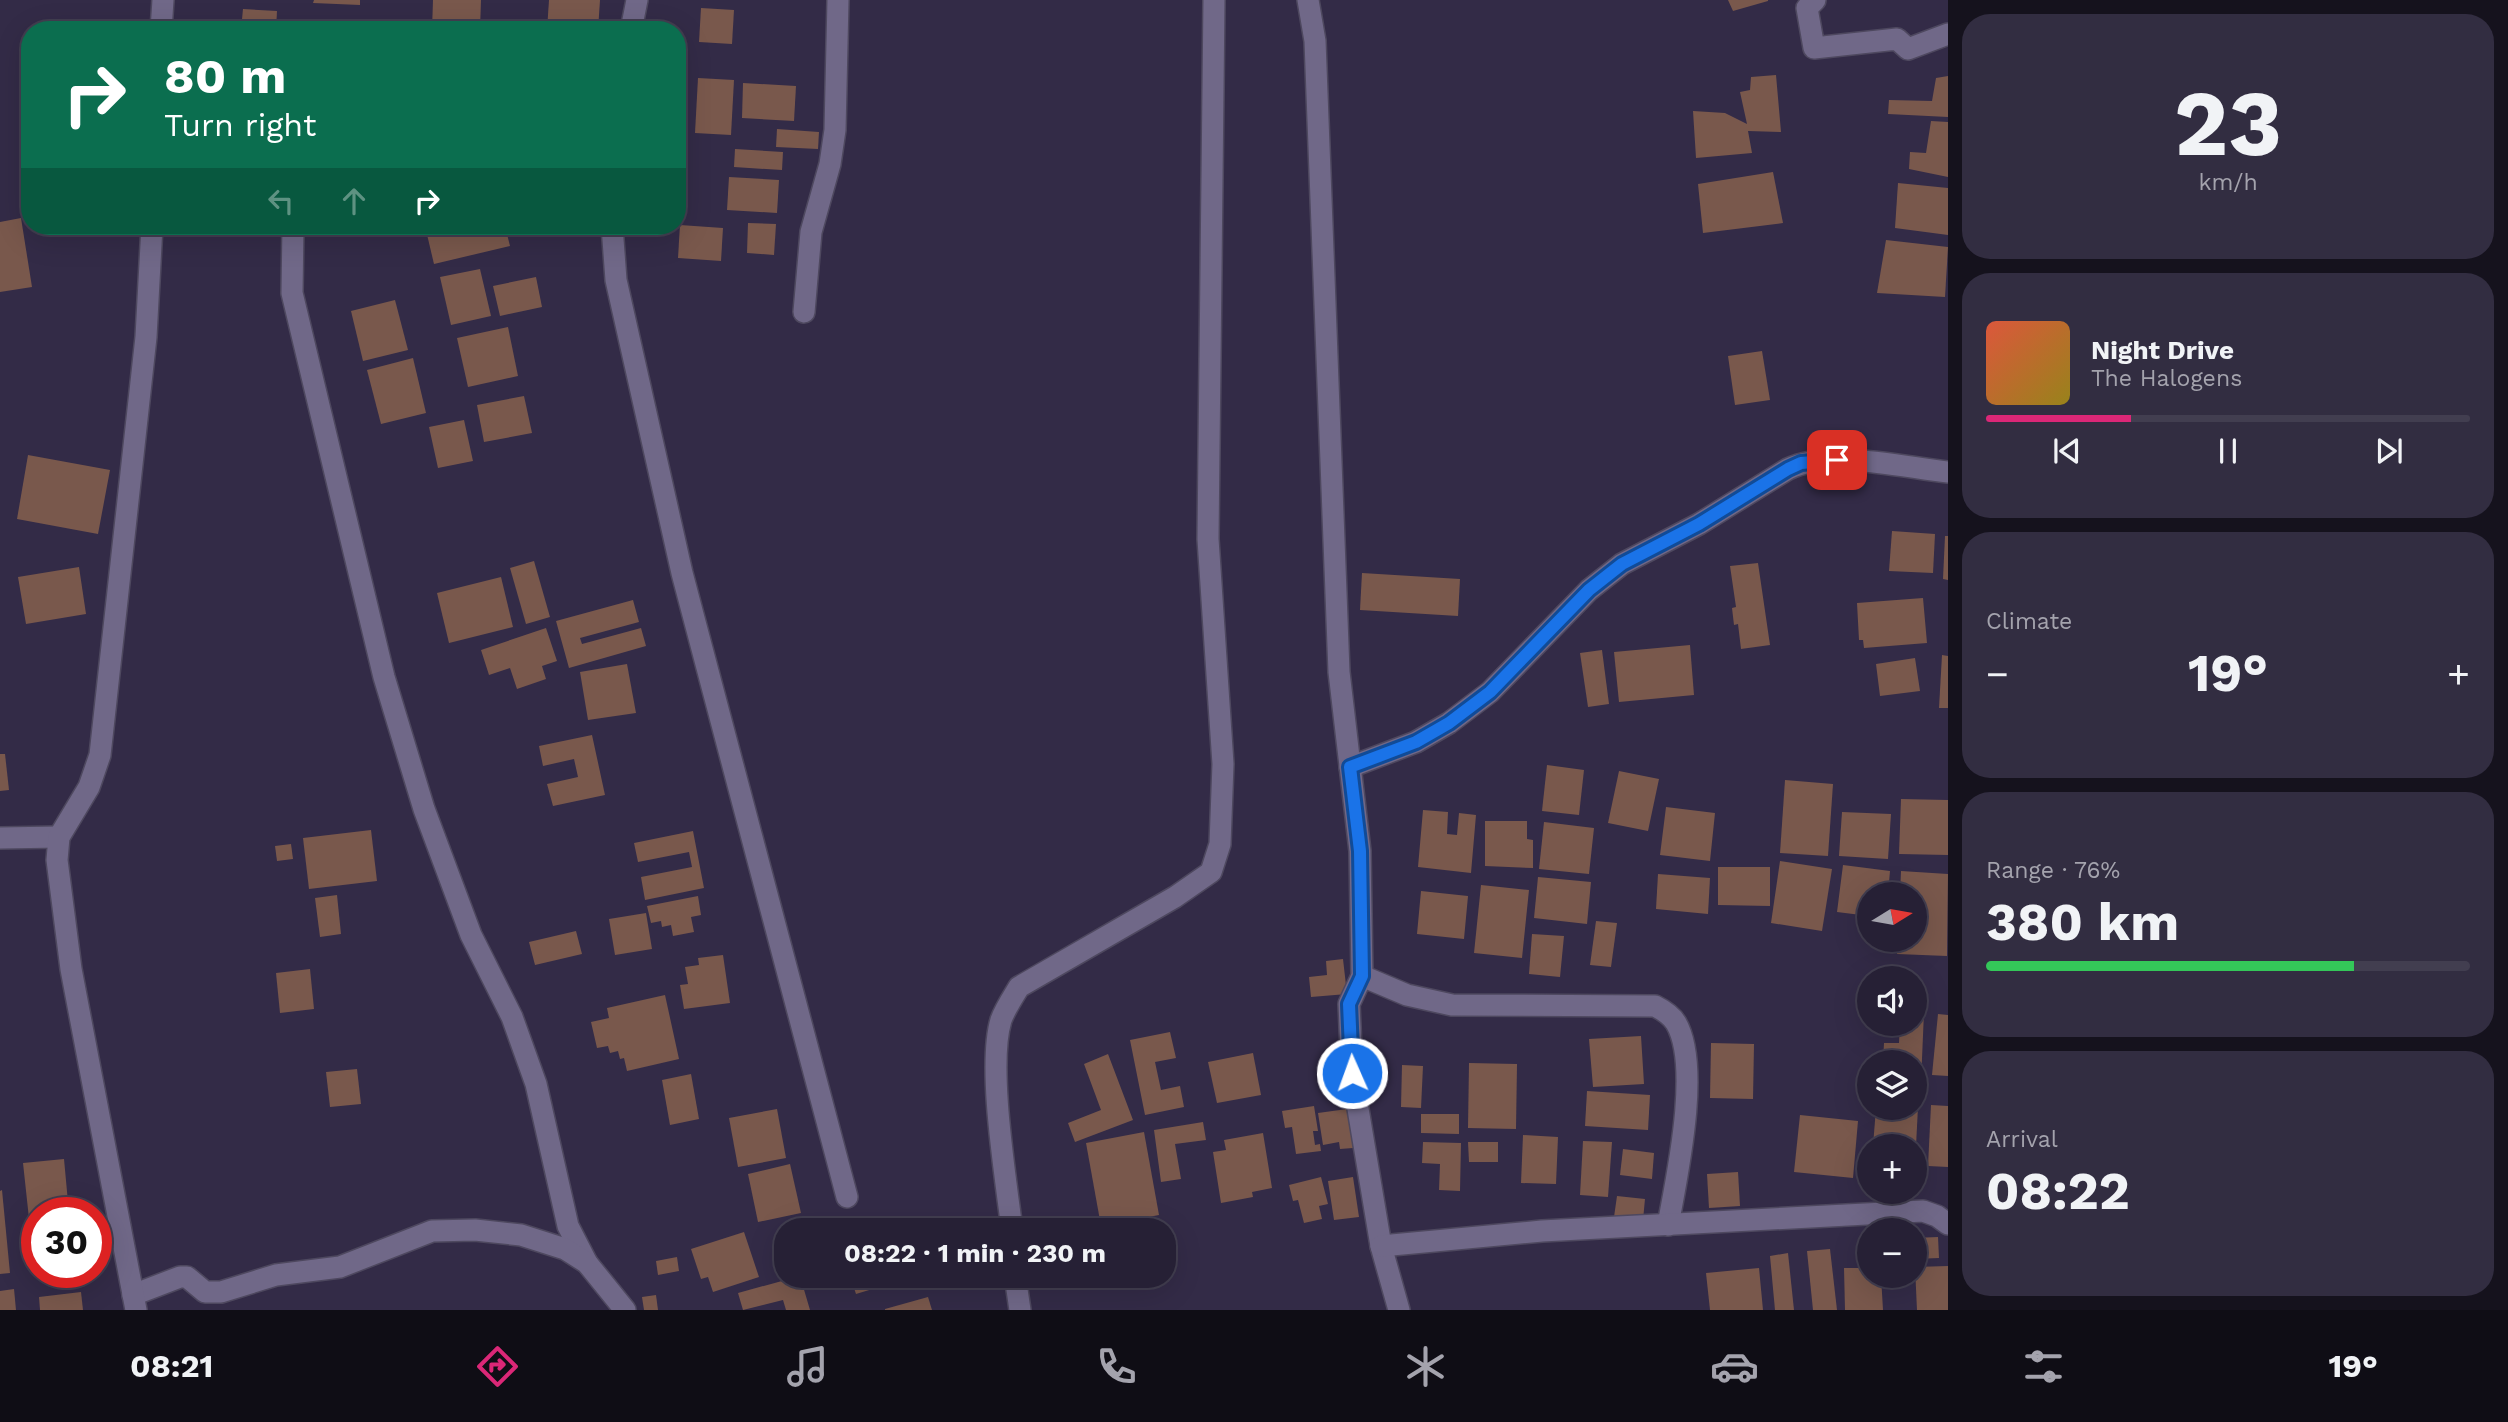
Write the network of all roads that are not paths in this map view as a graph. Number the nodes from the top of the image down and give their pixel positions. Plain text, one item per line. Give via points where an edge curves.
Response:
1 (163, 0) edge
2 (637, 0) edge
3 (838, 0) edge
4 (1214, 0) edge
5 (1308, 0) edge
6 (1815, 0) edge
7 (162, 21) edge
8 (633, 21) edge
9 (1948, 34) edge
10 (152, 235) edge
11 (293, 235) edge
12 (613, 235) edge
13 (804, 312) dead end
14 (1948, 472) edge
15 (1350, 767) junction
16 (60, 837) junction
17 (0, 838) edge
18 (1362, 976) junction
19 (847, 1197) dead end
20 (1011, 1218) edge
21 (1948, 1224) edge
22 (1668, 1225) junction
23 (1381, 1246) junction
24 (587, 1263) junction
25 (1017, 1288) edge
26 (135, 1302) edge
27 (625, 1310) edge
28 (1020, 1310) edge
29 (1399, 1310) edge

1 - 7 street
2 - 8 street
3 - 13 street via 835,130 811,232
4 - 20 street via 1208,539 1223,764 1220,844 1211,872 1020,987 1011,1000 1001,1021 996,1061
5 - 15 street via 1315,41 1339,672
6 - 9 street via 1807,8 1814,48 1897,39 1908,50
10 - 16 street via 146,337 100,755 89,788
11 - 24 street via 292,293 384,677 429,822 471,935 512,1017 532,1073 568,1226
12 - 19 street via 616,280 682,573
14 - 15 street via 1837,460 1801,463 1788,469 1699,524 1622,564 1589,590 1490,692 1449,723 1416,742
15 - 18 street via 1360,851
16 - 17 street
16 - 26 street via 57,860 71,969
18 - 22 street via 1407,995 1452,1005 1655,1006 1665,1012 1675,1022 1686,1069 1683,1144
18 - 23 street via 1349,1004 1352,1073
21 - 22 street via 1923,1211
22 - 23 street
23 - 29 street
24 - 26 street via 555,1245 521,1235 432,1231 340,1268 276,1275 212,1293 180,1277
24 - 27 street
25 - 28 street

